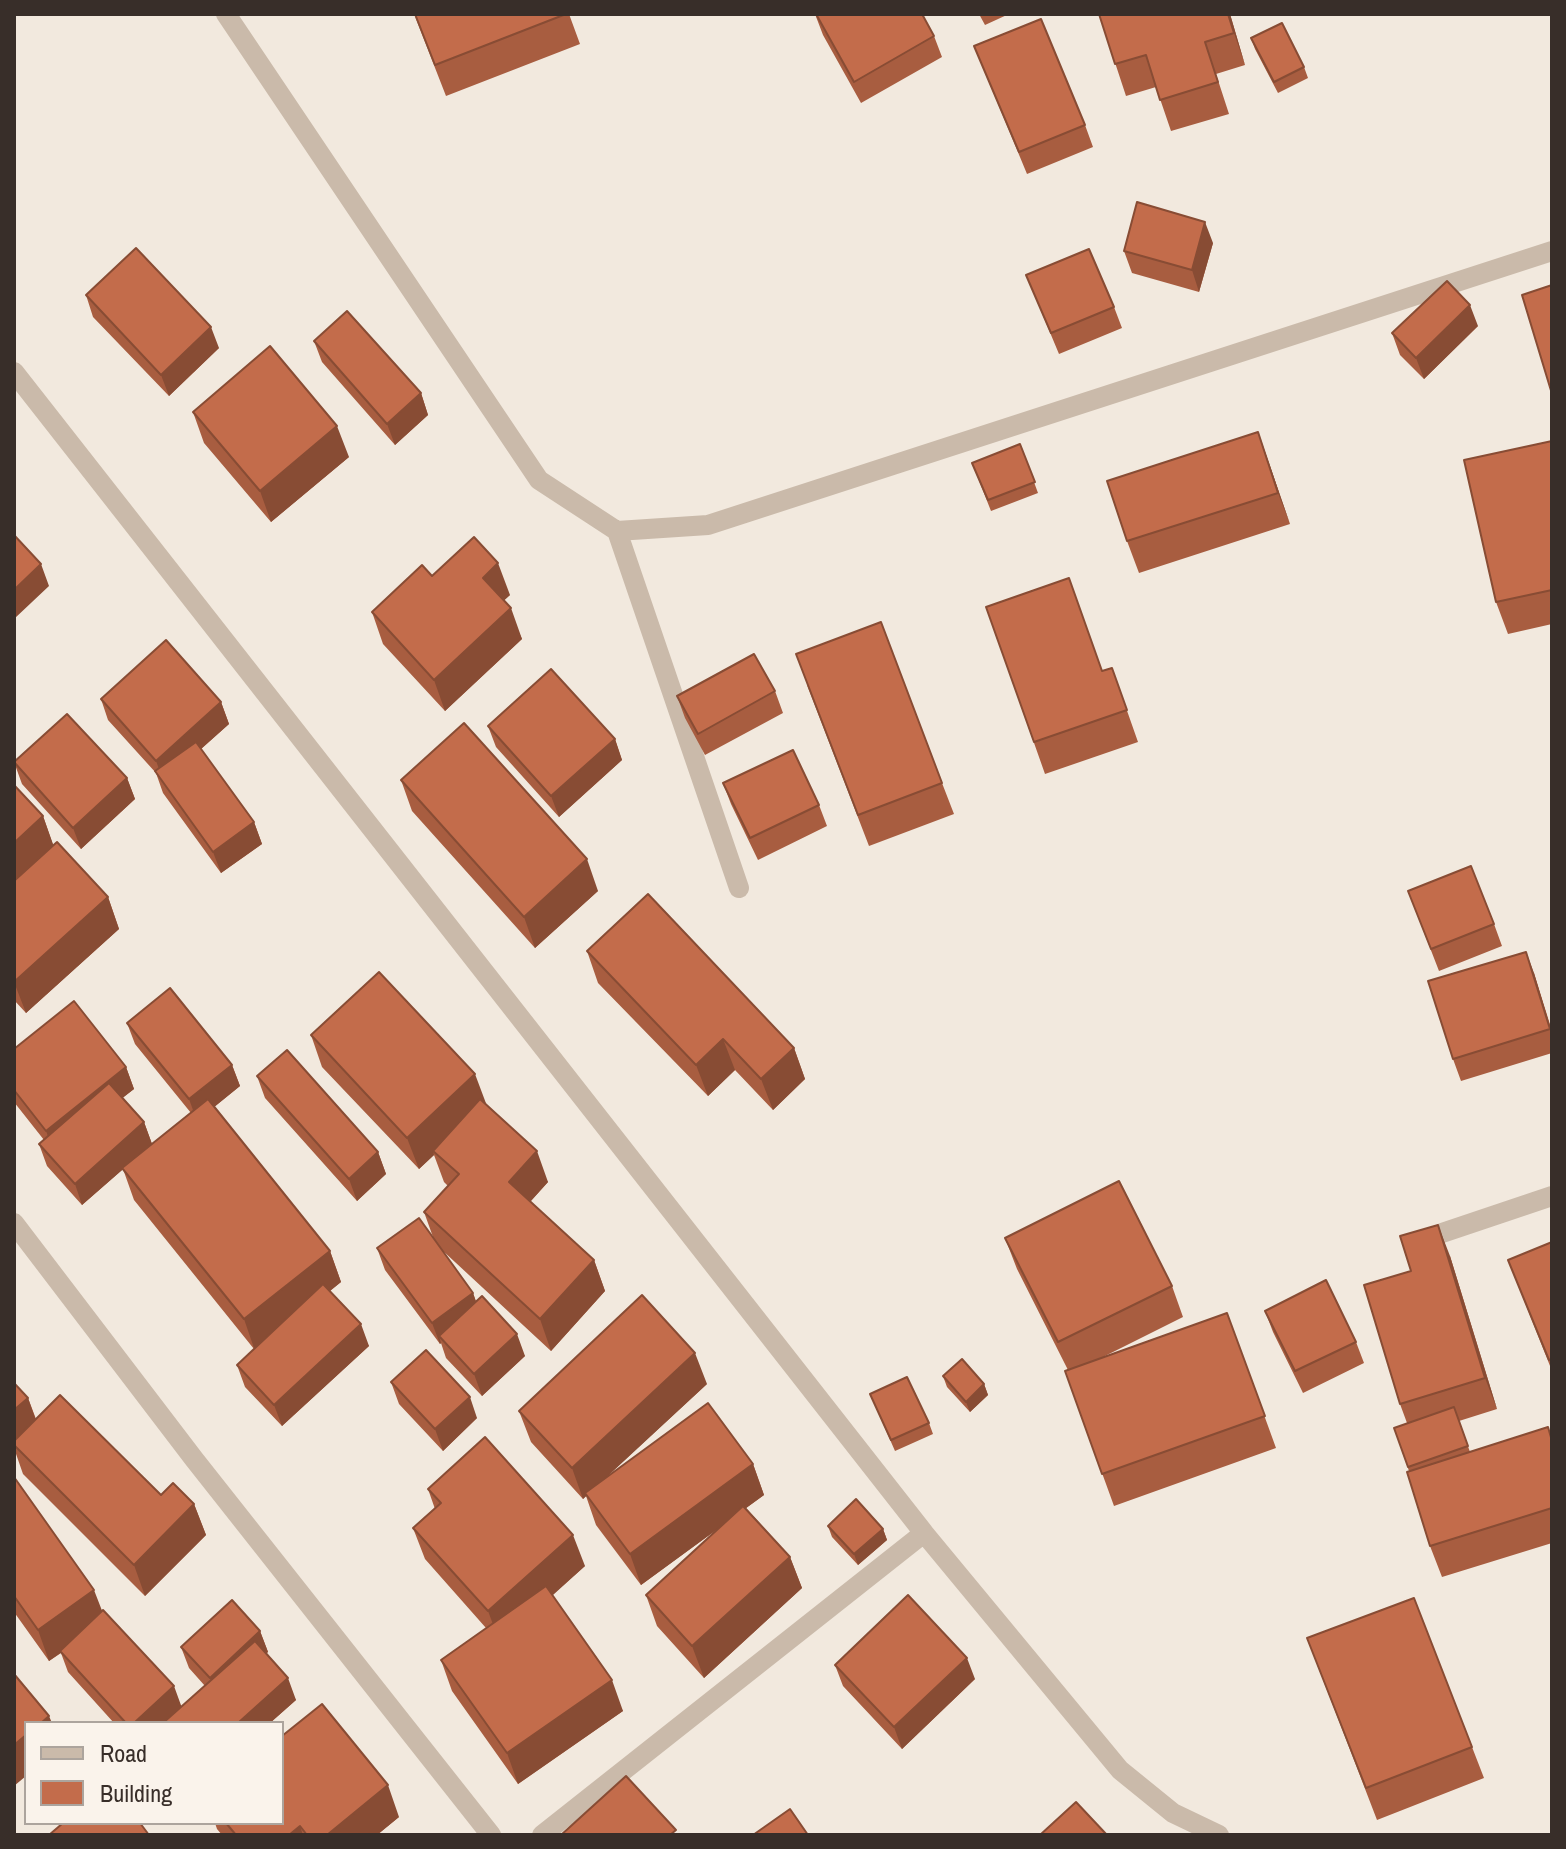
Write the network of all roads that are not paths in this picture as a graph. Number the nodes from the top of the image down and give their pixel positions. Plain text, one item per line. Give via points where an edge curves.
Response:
1 (226, 14) edge
2 (1552, 251) edge
3 (14, 372) edge
4 (617, 531) junction
5 (739, 888) dead end
6 (1552, 1196) edge
7 (14, 1223) edge
8 (1442, 1233) edge
9 (924, 1533) junction
10 (491, 1835) edge
11 (542, 1835) edge
12 (1219, 1835) edge

1 - 4 street via 539,480
2 - 4 street via 708,525
3 - 9 street
4 - 5 street
6 - 8 street
7 - 10 street
9 - 11 street
9 - 12 street via 1120,1770 1173,1813

